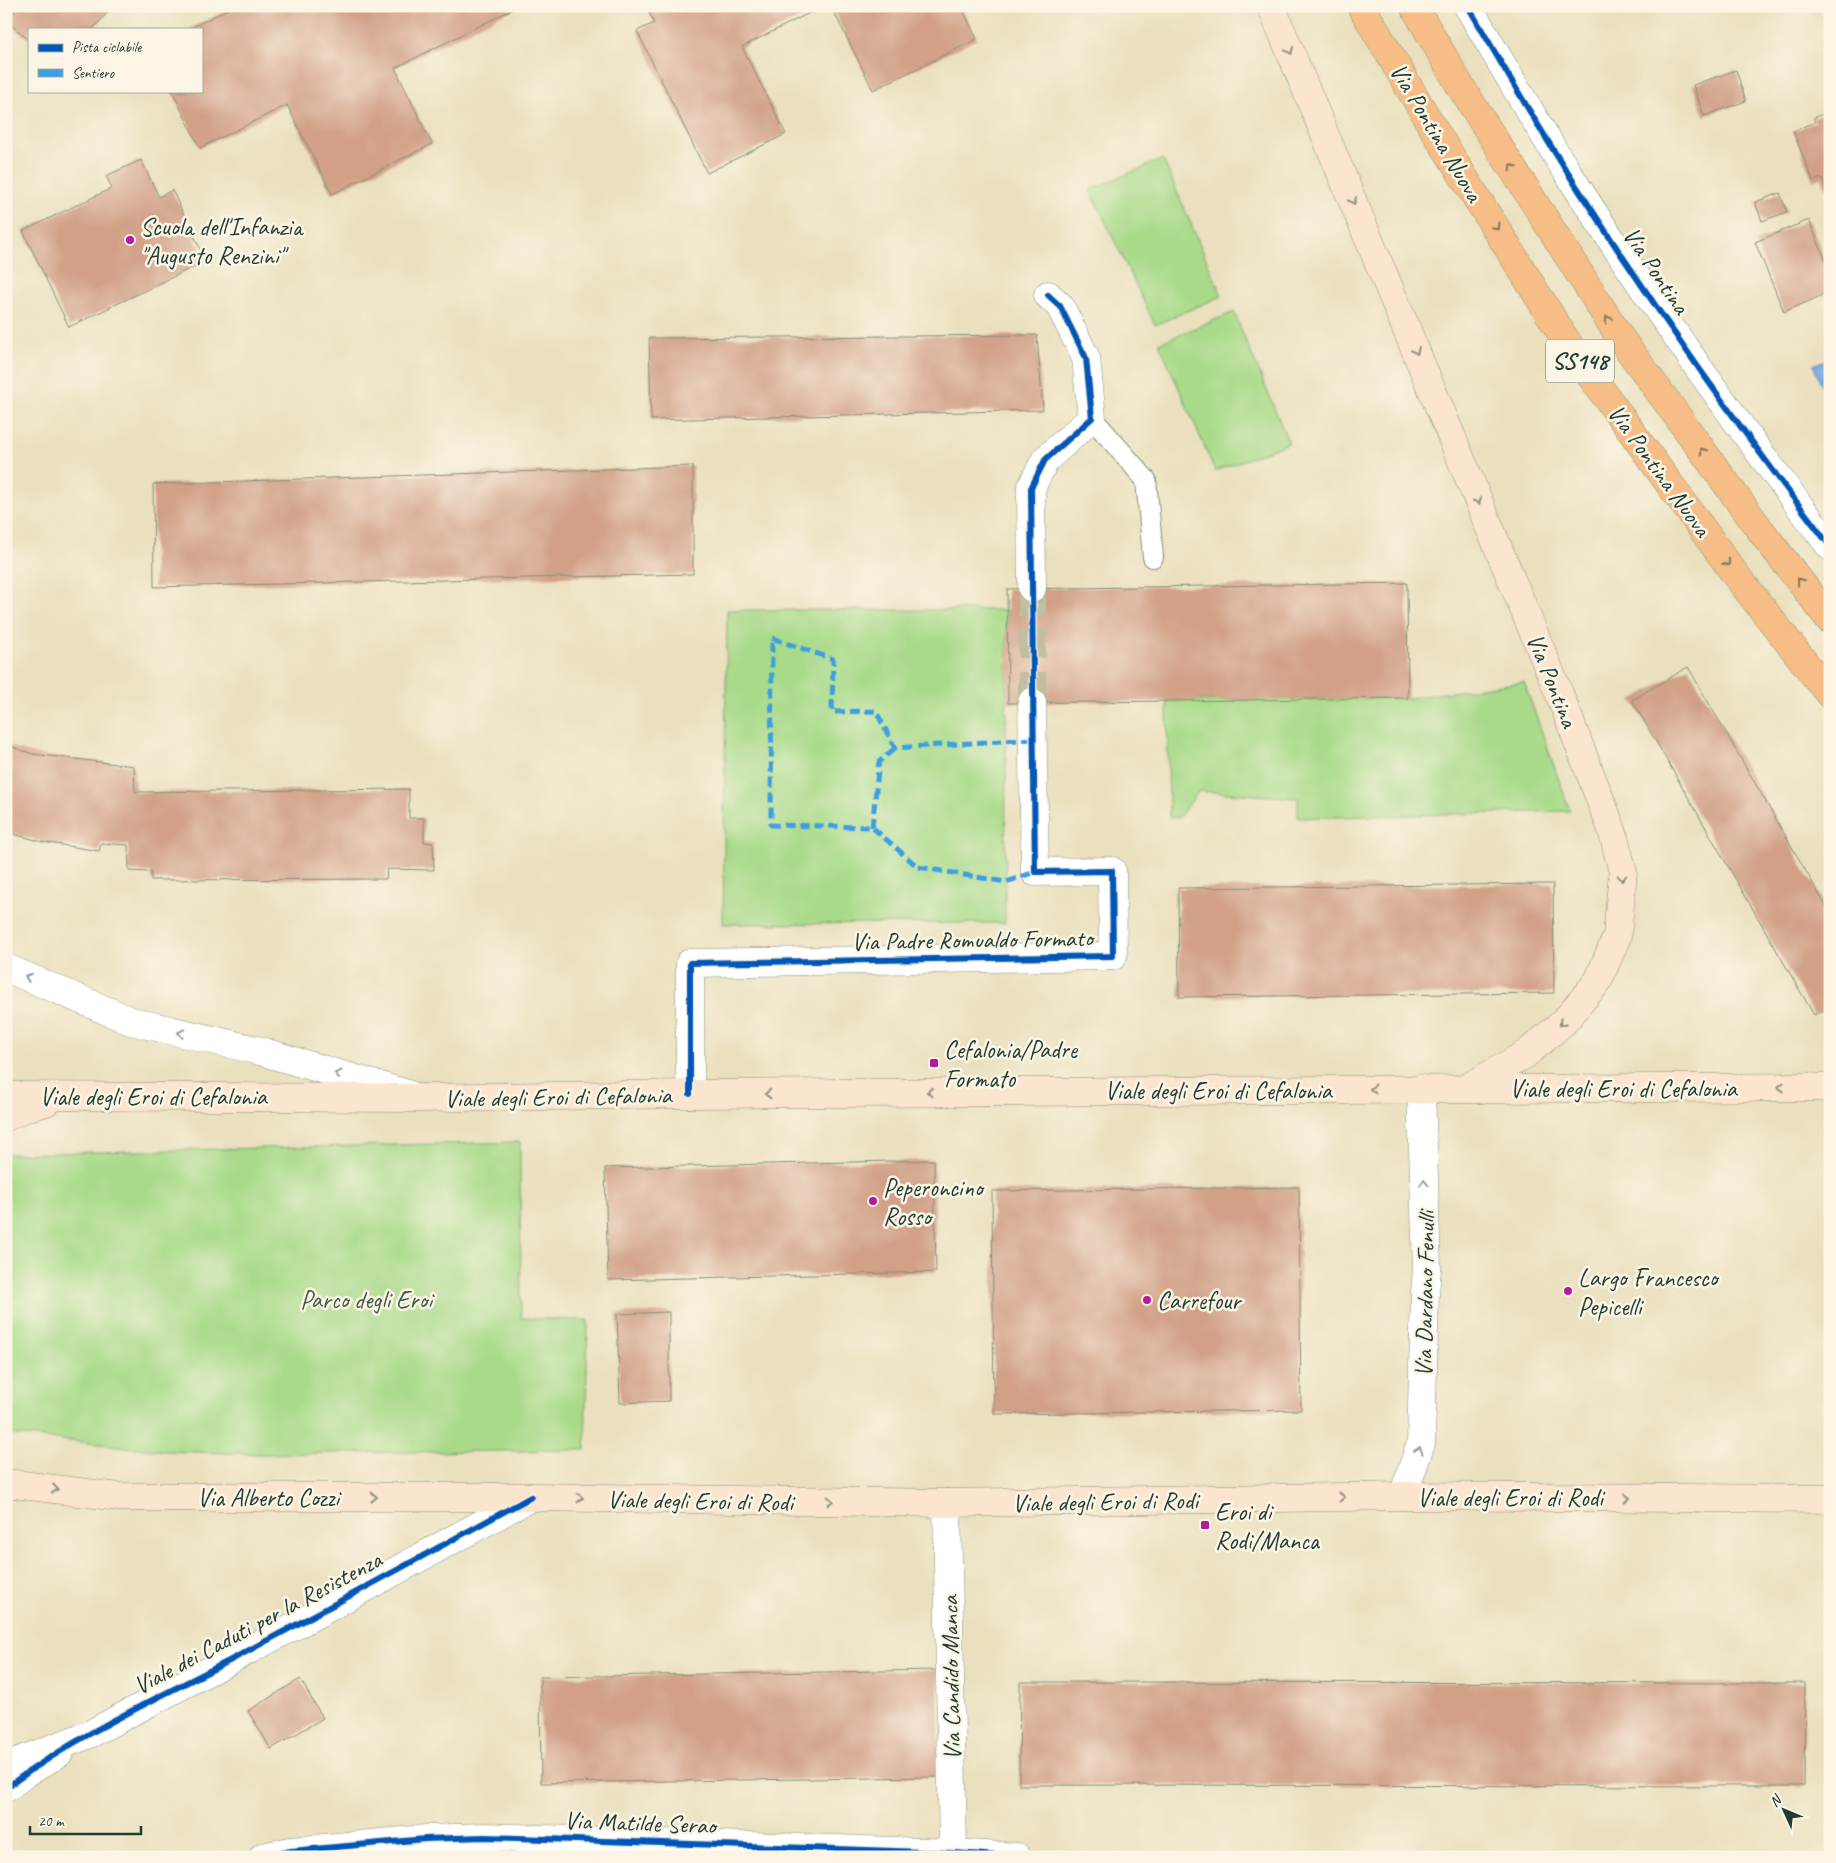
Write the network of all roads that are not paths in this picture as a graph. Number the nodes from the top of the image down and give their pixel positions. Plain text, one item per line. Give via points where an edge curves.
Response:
1 (1271, 6) edge
2 (1361, 6) edge
3 (1414, 6) edge
4 (1468, 6) edge
5 (1048, 295) dead end
6 (1092, 418) junction
7 (1829, 544) edge
8 (1153, 557) dead end
9 (1032, 588) tunnel mouth
10 (1830, 620) edge
11 (1830, 695) edge
12 (1032, 702) tunnel mouth
13 (6, 968) edge
14 (1466, 1088) junction
15 (1830, 1088) edge
16 (1422, 1089) junction
17 (690, 1094) junction
18 (6, 1096) edge
19 (71, 1096) junction
20 (418, 1098) junction
21 (6, 1117) edge
22 (6, 1484) edge
23 (1403, 1496) junction
24 (531, 1497) junction
25 (1781, 1499) junction
26 (1830, 1499) edge
27 (947, 1503) junction
28 (1830, 1511) edge
29 (90, 1734) junction
30 (6, 1766) edge
31 (6, 1788) edge
32 (330, 1852) edge
33 (811, 1852) edge
34 (953, 1853) junction
35 (263, 1857) edge
36 (1017, 1857) edge

1 -> 14 main road, Via Pontina via 1559,693 1612,830 1623,872 1617,936 1598,981 1564,1022 1526,1054
2 -> 11 highway, Via Pontina Nuova / SS148 via 1572,350 1735,574
10 -> 3 highway, Via Pontina Nuova / SS148 via 1621,339 1462,89
4 - 7 street, Via Pontina via 1563,165 1632,272
5 - 6 street via 1060,306 1086,358
6 - 8 lane via 1146,480
6 - 9 street via 1045,460 1031,488
12 - 17 street, Via Padre Romualdo Formato via 1035,872 1112,871 1113,956 690,963
20 -> 13 street via 260,1051 131,1021
15 -> 14 main road, Viale degli Eroi di Cefalonia
14 - 16 main road, Viale degli Eroi di Cefalonia
16 -> 17 main road, Viale degli Eroi di Cefalonia
23 -> 16 street, Via Dardano Fenulli via 1421,1443 1427,1269
17 - 20 main road, Viale degli Eroi di Cefalonia
18 - 19 main road, Viale degli Eroi di Cefalonia
19 - 20 main road, Viale degli Eroi di Cefalonia
19 - 21 main road via 25,1108
22 -> 24 main road, Via Alberto Cozzi via 119,1497
23 -> 25 main road, Viale degli Eroi di Rodi
27 -> 23 main road, Viale degli Eroi di Rodi
24 -> 27 main road, Viale degli Eroi di Rodi
24 - 29 street, Viale dei Caduti per la Resistenza
25 - 26 main road, Viale degli Eroi di Rodi
25 - 28 street
27 - 34 street, Via Candido Manca
29 - 30 street, Viale dei Caduti per la Resistenza
29 - 31 street, Viale dei Caduti per la Resistenza
32 - 33 street, Via Matilde Serao via 454,1837 484,1837
32 - 35 street, Via Matilde Serao via 280,1852
33 - 34 street, Via Matilde Serao
34 - 36 street, Via Matilde Serao

